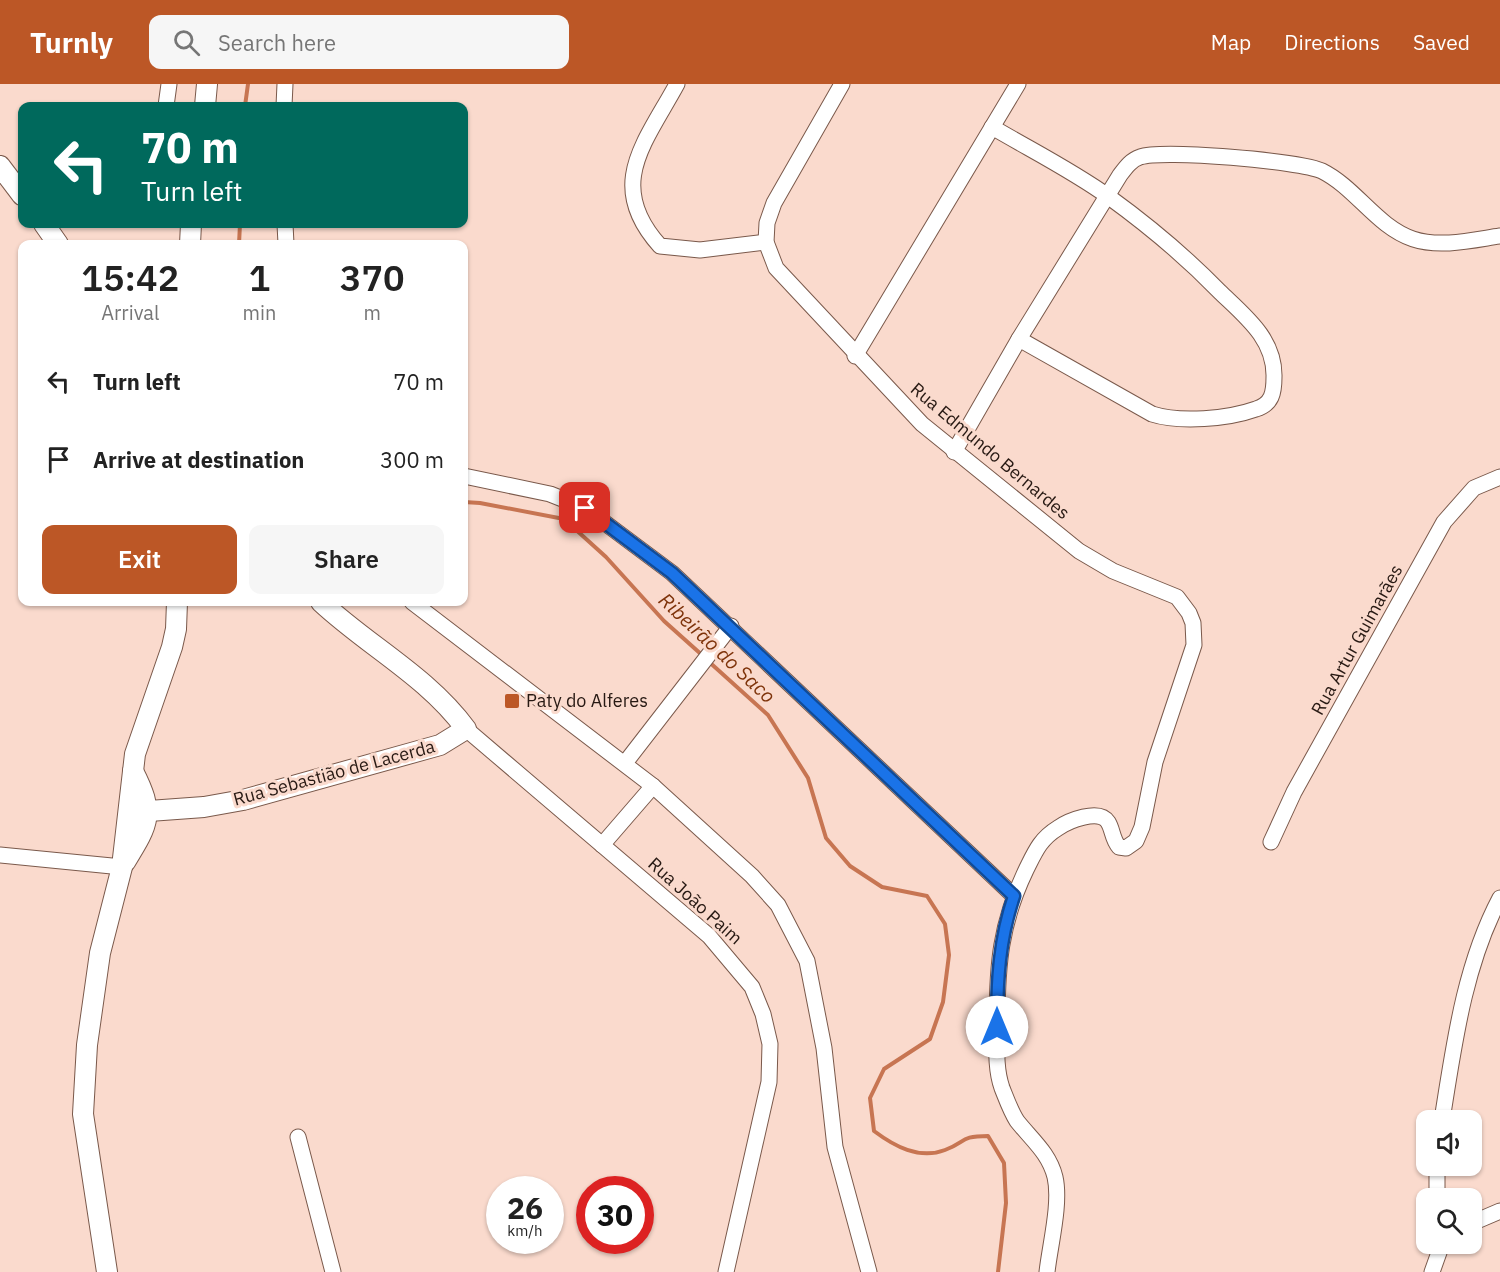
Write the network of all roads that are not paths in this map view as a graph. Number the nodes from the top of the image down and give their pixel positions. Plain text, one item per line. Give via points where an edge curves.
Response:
1 (169, 84) edge
2 (207, 84) edge
3 (285, 84) edge
4 (677, 84) edge
5 (842, 84) edge
6 (1018, 84) edge
7 (167, 102) edge
8 (205, 102) edge
9 (284, 102) edge
10 (992, 127) junction
11 (0, 166) edge
12 (18, 190) edge
13 (1108, 196) junction
14 (1500, 236) edge
15 (766, 242) junction
16 (1019, 339) junction
17 (855, 356) junction
18 (954, 452) junction
19 (468, 477) edge
20 (1500, 477) edge
21 (177, 606) edge
22 (326, 606) edge
23 (417, 606) edge
24 (730, 627) junction
25 (466, 729) junction
26 (134, 763) junction
27 (625, 763) junction
28 (653, 786) junction
29 (149, 810) junction
30 (1272, 842) dead end
31 (602, 844) junction
32 (0, 855) edge
33 (122, 867) junction
34 (1014, 896) junction
35 (1500, 898) edge
36 (1444, 1110) edge
37 (298, 1137) dead end
38 (1500, 1211) edge
39 (1482, 1219) edge
40 (1438, 1254) edge
41 (107, 1272) edge
42 (333, 1272) edge
43 (726, 1272) edge
44 (869, 1272) edge
45 (1047, 1272) edge
46 (1432, 1272) edge

1 - 7 street
2 - 8 main road
3 - 9 street
4 - 15 street via 633,163 632,196 642,226 660,246 699,250
5 - 15 street via 774,203
6 - 10 street
10 - 13 street
10 - 17 street
11 - 12 main road
13 - 14 street via 1131,162 1152,155 1303,165 1335,178 1393,229 1414,239 1444,242
13 - 16 street
13 - 16 street via 1178,250 1264,337 1275,368 1271,398 1242,413 1182,420 1165,418
15 - 17 street, Rua Edmundo Bernardes via 776,268
16 - 18 street
17 - 18 street, Rua Edmundo Bernardes
18 - 34 street, Rua Edmundo Bernardes via 1079,551 1113,571 1177,597 1193,623 1194,645 1155,762 1136,842 1119,847 1108,822 1101,817 1091,816 1060,826 1040,840
19 - 24 street via 549,494 585,508 672,573
20 - 30 street, Rua Artur Guimarães via 1474,488 1444,522 1294,792
21 - 26 main road via 172,647
22 - 25 main road via 417,678 452,709
23 - 27 street
24 - 27 street
24 - 34 street
25 - 29 main road, Rua Sebastião de Lacerda via 440,745 243,800
25 - 31 street, Rua João Paim
26 - 29 main road
26 - 33 main road
27 - 28 street
28 - 31 street
28 - 44 street via 752,876 778,905 799,943 815,998 837,1156
29 - 33 main road via 143,832
31 - 43 street, Rua João Paim via 709,936 752,987 763,1014 770,1044 769,1082
32 - 33 street
33 - 41 main road via 92,997 83,1114
34 - 45 street via 997,967 997,1068 1016,1119 1046,1154 1055,1178
35 - 36 street via 1486,924 1467,985
37 - 42 street
38 - 39 street
40 - 46 street

